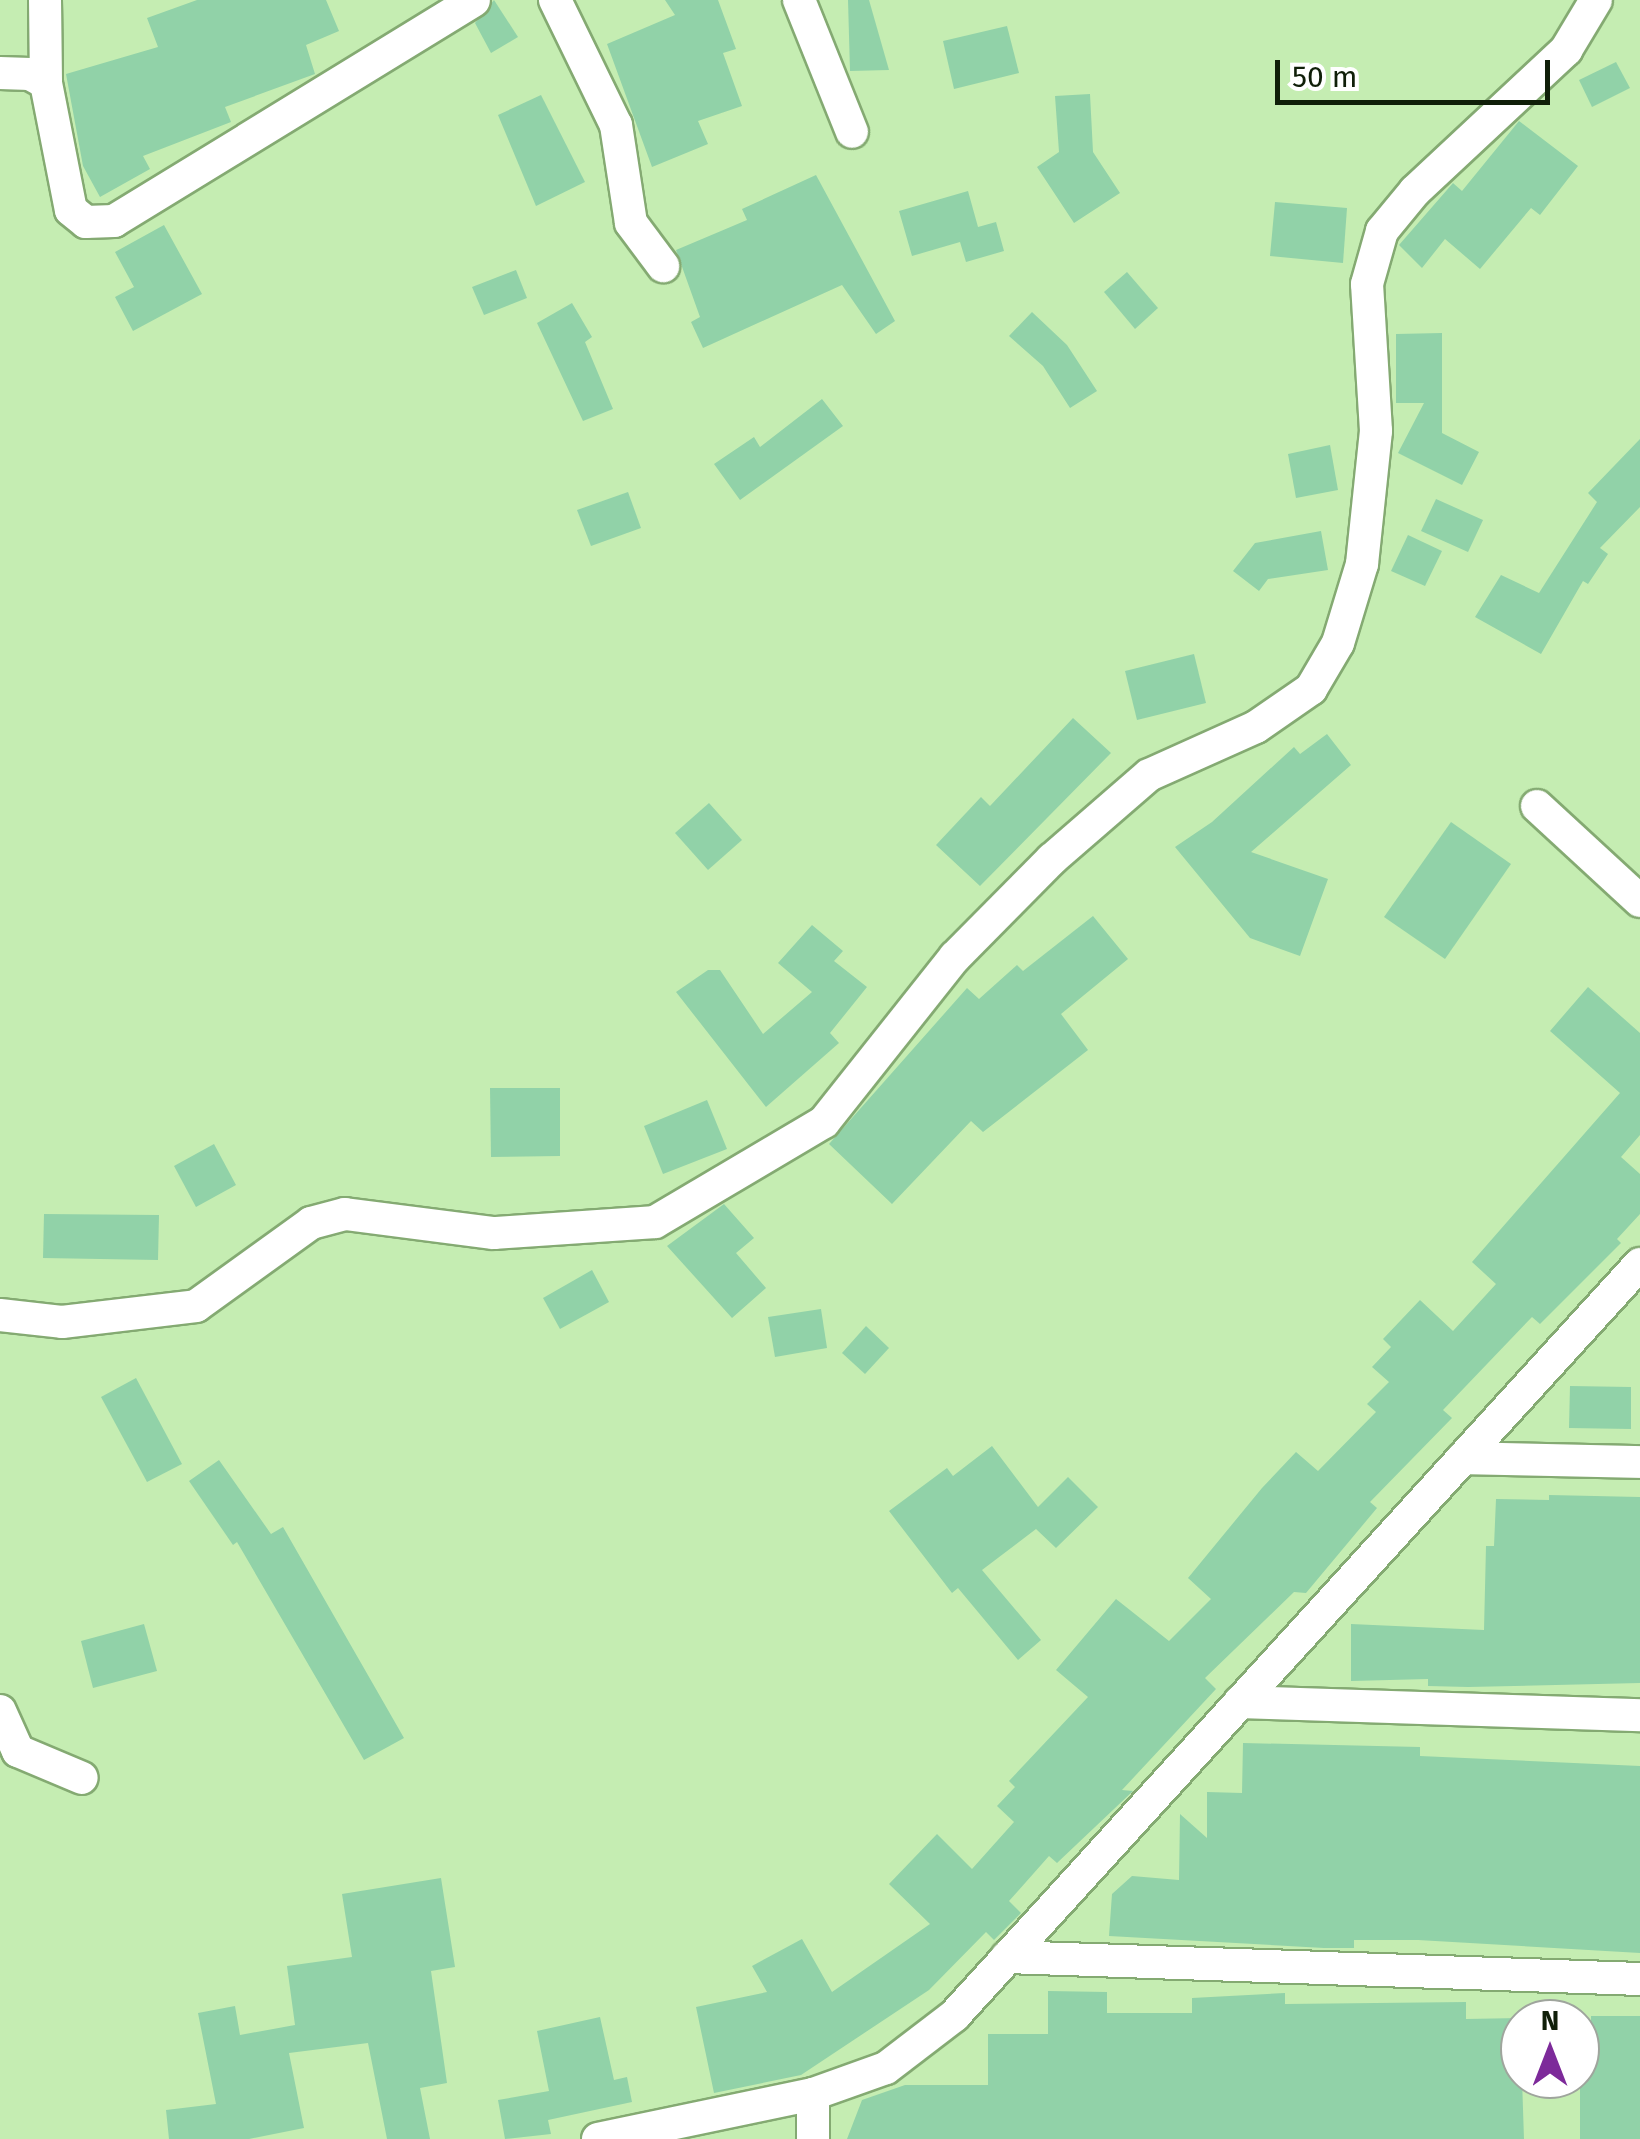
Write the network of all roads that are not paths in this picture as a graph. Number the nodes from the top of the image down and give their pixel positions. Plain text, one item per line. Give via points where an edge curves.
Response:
1 (44, 0) edge
2 (474, 0) edge
3 (555, 0) edge
4 (800, 0) edge
5 (1596, 0) edge
6 (0, 73) edge
7 (46, 83) junction
8 (852, 132) dead end
9 (662, 266) dead end
10 (1537, 806) dead end
11 (1640, 900) edge
12 (1640, 1264) edge
13 (0, 1314) edge
14 (1463, 1458) junction
15 (1640, 1462) edge
16 (1240, 1702) junction
17 (0, 1712) edge
18 (1640, 1715) edge
19 (82, 1778) dead end
20 (1007, 1958) junction
21 (1640, 1979) edge
22 (813, 2094) junction
23 (598, 2139) edge
24 (813, 2139) edge

1 - 7 street
2 - 7 street via 114,220 86,222 71,210
3 - 9 street via 616,125 631,223
4 - 8 street
5 - 13 street via 1566,50 1415,191 1382,232 1367,284 1376,431 1362,564 1338,643 1310,690 1256,726 1149,775 1052,859 955,958 824,1122 655,1222 494,1233 345,1214 311,1223 196,1306 62,1322
6 - 7 street via 30,74
10 - 11 street
12 - 14 street
14 - 15 street
14 - 16 street
16 - 18 street
16 - 20 street
17 - 19 street via 18,1751
20 - 21 street
20 - 22 street via 954,2016 886,2068
22 - 23 street
22 - 24 street

